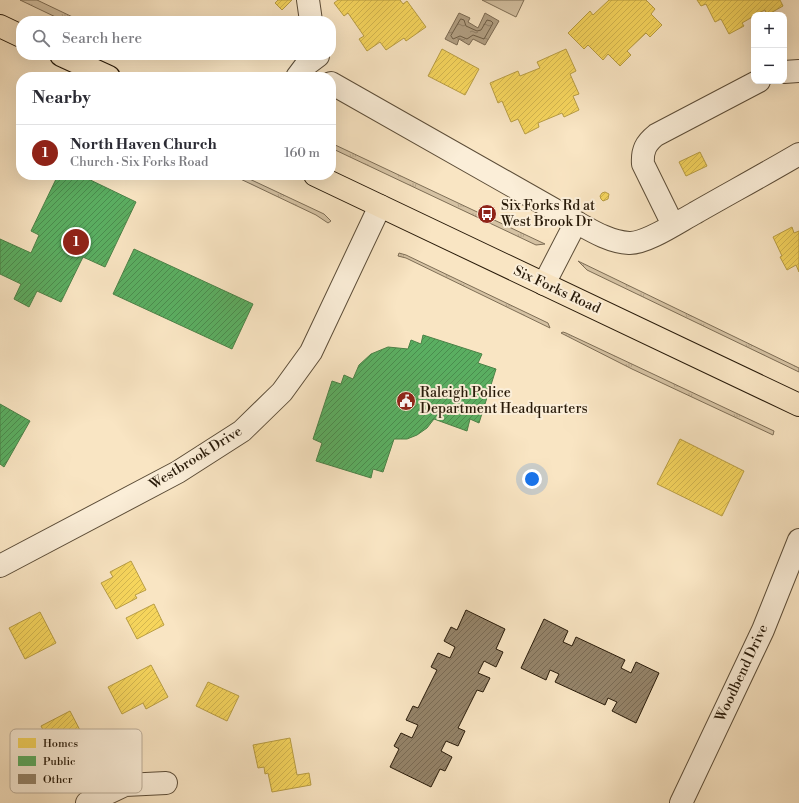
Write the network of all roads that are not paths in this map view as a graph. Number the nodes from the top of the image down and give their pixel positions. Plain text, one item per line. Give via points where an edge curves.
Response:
1 (308, 0) edge
2 (310, 16) edge
3 (0, 26) edge
4 (16, 34) edge
5 (72, 60) edge
6 (313, 60) edge
7 (319, 60) edge
8 (787, 71) edge
9 (799, 71) edge
10 (98, 72) edge
11 (301, 72) edge
12 (324, 72) edge
13 (753, 84) edge
14 (336, 86) edge
15 (799, 154) edge
16 (325, 180) edge
17 (380, 206) junction
18 (576, 222) junction
19 (674, 225) junction
20 (544, 284) junction
21 (799, 405) edge
22 (799, 540) edge
23 (0, 566) edge
24 (166, 783) dead end
25 (142, 784) edge
26 (108, 793) edge
27 (87, 803) edge
28 (681, 803) edge

1 - 2 street
3 - 4 main road
5 - 10 main road
6 - 11 street
7 - 12 street
8 - 9 street
13 - 19 street via 656,135 645,147 642,155 643,164
14 - 18 street
15 - 19 street
16 - 17 main road, Six Forks Road
17 - 20 main road, Six Forks Road
17 - 23 street, Westbrook Drive via 311,352 282,392 242,431 178,472
18 - 19 street via 601,235 631,243 646,240
18 - 20 street
20 - 21 main road, Six Forks Road
22 - 28 street, Woodbend Drive via 763,630
24 - 25 street
26 - 27 street

